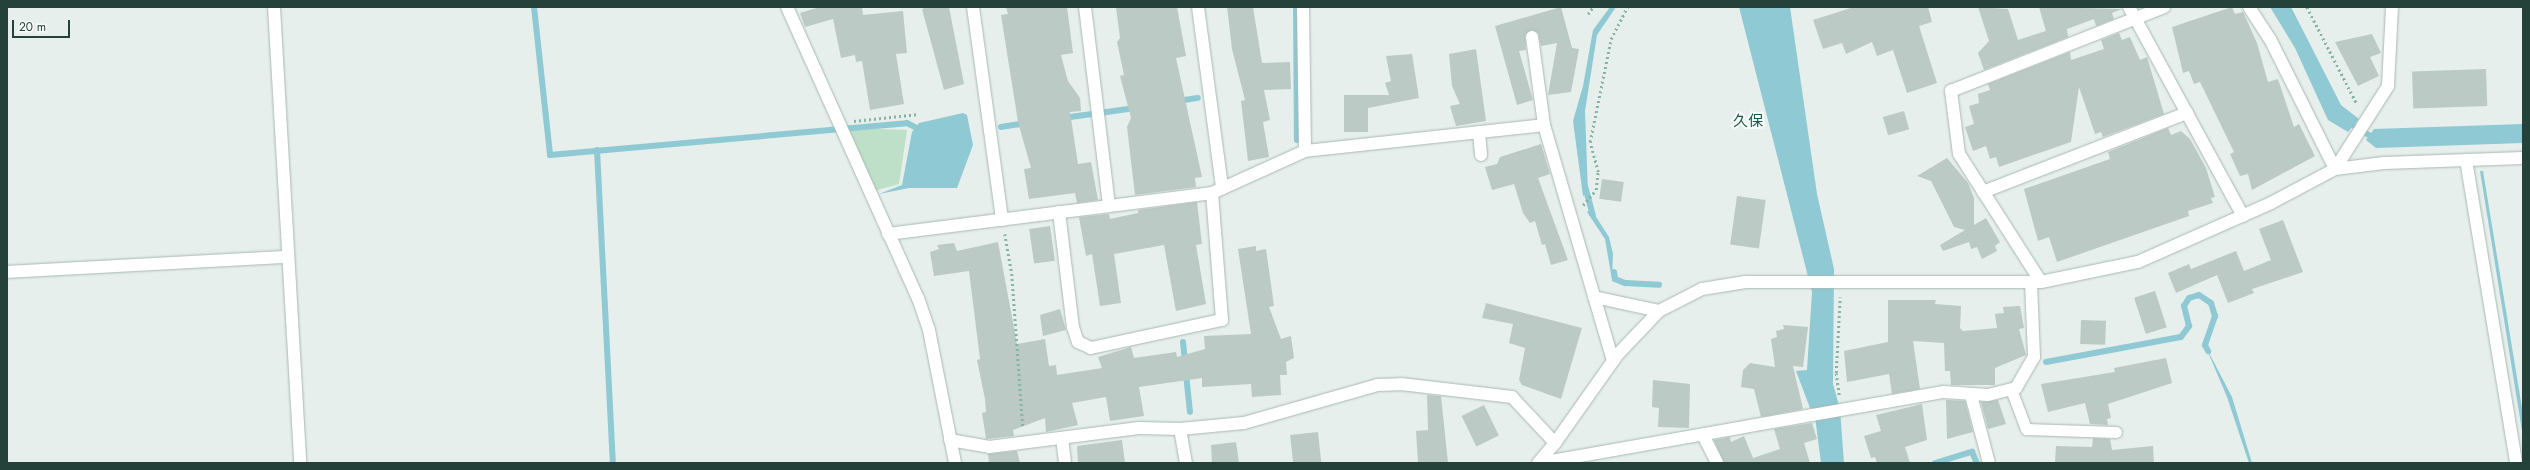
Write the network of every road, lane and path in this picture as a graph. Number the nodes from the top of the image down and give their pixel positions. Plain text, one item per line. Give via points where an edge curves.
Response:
1 (274, 7) edge
2 (787, 7) edge
3 (973, 7) edge
4 (1085, 7) edge
5 (1198, 7) edge
6 (1303, 7) edge
7 (1593, 7) edge
8 (1627, 7) edge
9 (2128, 7) edge
10 (2164, 7) edge
11 (2249, 7) edge
12 (2307, 7) edge
13 (2392, 7) edge
14 (1588, 14) dead end
15 (2135, 19) junction
16 (1532, 37) dead end
17 (2187, 113) junction
18 (919, 114) dead end
19 (2371, 115) junction
20 (838, 122) junction
21 (1544, 125) junction
22 (1479, 132) junction
23 (1305, 151) junction
24 (1481, 155) dead end
25 (2523, 158) edge
26 (2466, 160) junction
27 (2335, 169) junction
28 (1217, 190) junction
29 (1983, 192) junction
30 (1109, 206) junction
31 (1569, 209) junction
32 (1059, 212) junction
33 (2243, 216) junction
34 (1002, 220) junction
35 (888, 234) junction
36 (287, 257) junction
37 (7, 272) edge
38 (1842, 282) junction
39 (2036, 282) junction
40 (1594, 297) junction
41 (1659, 311) junction
42 (1613, 361) junction
43 (2011, 389) junction
44 (1971, 395) junction
45 (1843, 409) junction
46 (1180, 429) junction
47 (2116, 432) dead end
48 (1703, 435) junction
49 (1062, 438) junction
50 (950, 440) junction
51 (1025, 442) junction
52 (1555, 443) junction
53 (300, 463) edge
54 (955, 463) edge
55 (1065, 463) edge
56 (1186, 463) edge
57 (1539, 463) edge
58 (1717, 463) edge
59 (1989, 463) edge
60 (2516, 463) edge

1 - 36 street
2 - 20 street
3 - 34 street
4 - 30 street
5 - 28 street
6 - 23 street
7 - 14 path
8 - 31 path via 1611,39 1590,142 1598,172 1596,190 1580,206
9 - 15 street
10 - 15 street
11 - 27 street via 2270,39
12 - 19 path via 2358,106
13 - 19 street via 2388,86
15 - 17 street
15 - 29 street via 1951,91 1959,154
16 - 21 street
17 - 29 street
17 - 33 street
18 - 20 path
19 - 27 street
20 - 35 street
21 - 22 street
21 - 31 street
22 - 23 street
22 - 24 street
23 - 28 street
25 - 26 street
26 - 27 street
26 - 60 street
27 - 33 street
28 - 30 street
28 - 32 street via 1222,320 1091,348 1078,342 1073,327
29 - 39 street
30 - 32 street
31 - 40 street
32 - 34 street
33 - 39 street via 2138,262
34 - 35 street
34 - 51 path via 1012,274
35 - 50 street via 929,330
36 - 37 street
36 - 53 street
38 - 39 street
38 - 41 street via 1745,282 1702,289
38 - 45 path via 1836,373
39 - 43 street via 2034,357 2016,388
40 - 41 street
40 - 42 street
41 - 42 street
42 - 52 street
43 - 44 street
43 - 47 lane via 2026,429
44 - 45 street via 1944,392
44 - 59 street
45 - 48 street
46 - 49 street via 1139,428
46 - 52 street via 1244,423 1377,384 1401,384 1512,397
46 - 56 street
48 - 57 street
48 - 58 street
49 - 51 street
49 - 55 street
50 - 51 street via 989,447
50 - 54 street
52 - 57 street

